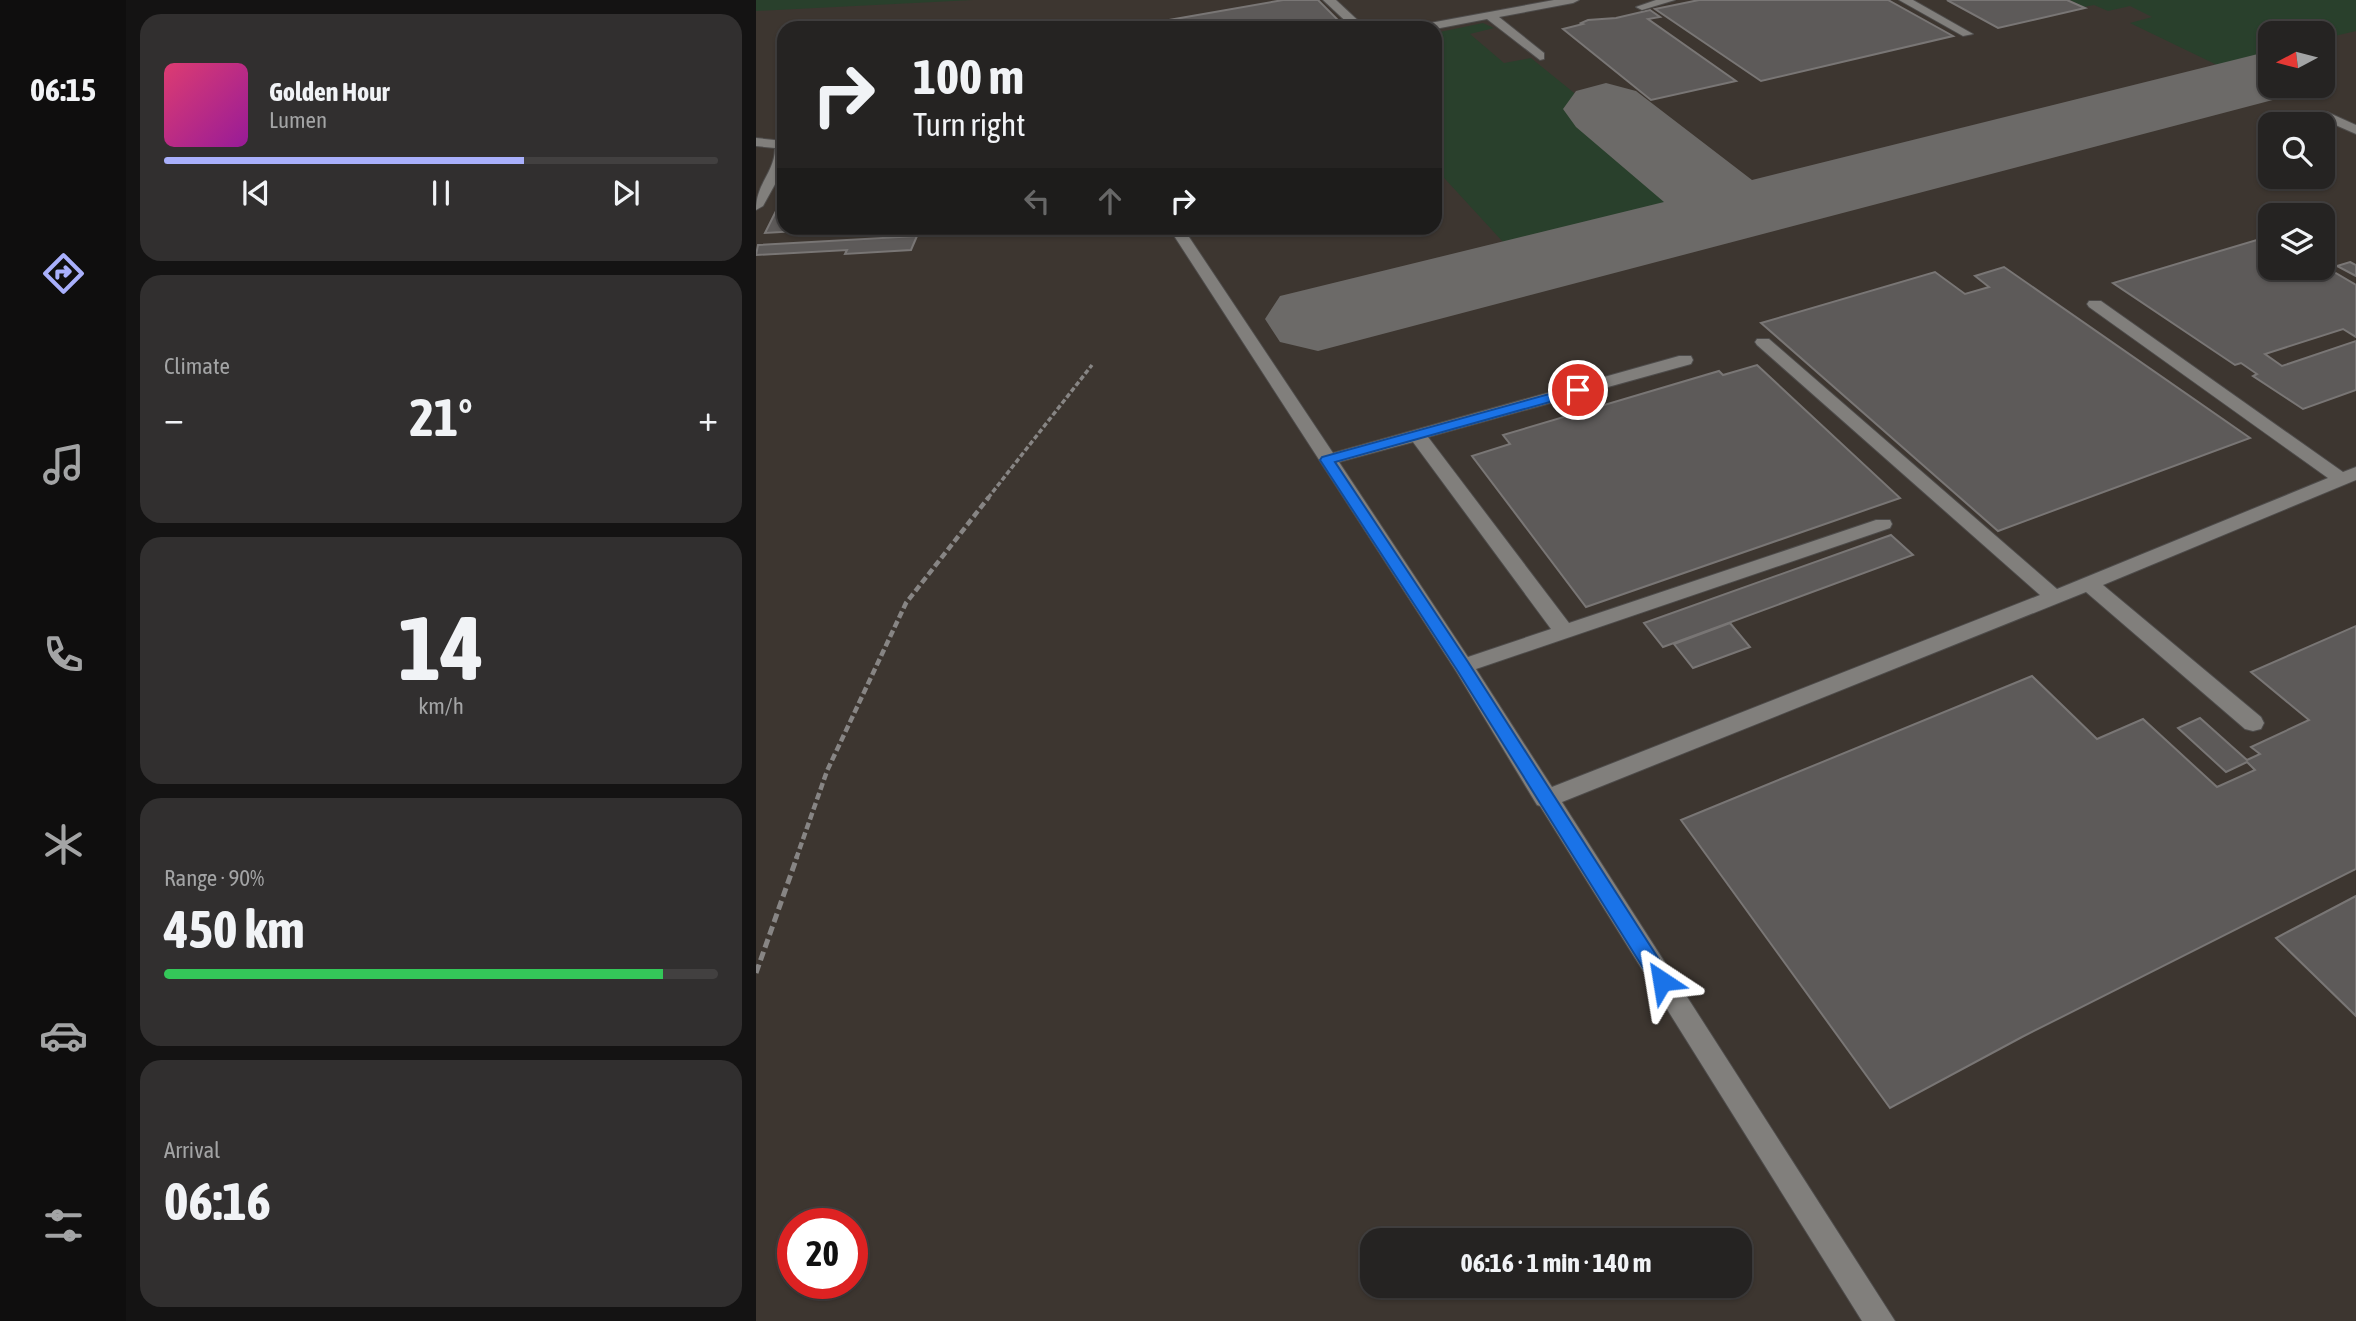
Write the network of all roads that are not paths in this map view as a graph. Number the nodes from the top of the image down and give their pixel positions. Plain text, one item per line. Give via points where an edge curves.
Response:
1 (1328, 0) edge
2 (1573, 0) edge
3 (1669, 0) edge
4 (1906, 0) edge
5 (1642, 7) dead end
6 (1489, 15) junction
7 (1352, 21) edge
8 (1442, 24) edge
9 (1967, 34) dead end
10 (1540, 56) dead end
11 (2335, 120) edge
12 (2356, 130) edge
13 (756, 142) edge
14 (777, 144) edge
15 (777, 166) edge
16 (756, 206) edge
17 (1181, 235) edge
18 (2095, 304) dead end
19 (1763, 342) dead end
20 (1685, 359) dead end
21 (1417, 435) junction
22 (1327, 460) junction
23 (2349, 476) edge
24 (1883, 524) dead end
25 (2088, 583) junction
26 (2054, 597) junction
27 (1565, 632) junction
28 (1463, 666) junction
29 (2253, 723) dead end
30 (1545, 799) junction
31 (1880, 1321) edge

1 - 7 lane
2 - 6 lane
3 - 5 lane
4 - 9 lane
6 - 8 lane
6 - 10 lane
11 - 12 lane
13 - 14 lane
15 - 16 lane
17 - 22 lane
18 - 23 lane
19 - 26 lane
20 - 21 lane
21 - 22 lane
21 - 27 lane
22 - 28 lane
23 - 25 lane
24 - 27 lane
25 - 26 lane
25 - 29 lane
26 - 30 lane
27 - 28 lane
28 - 30 lane
30 - 31 lane

